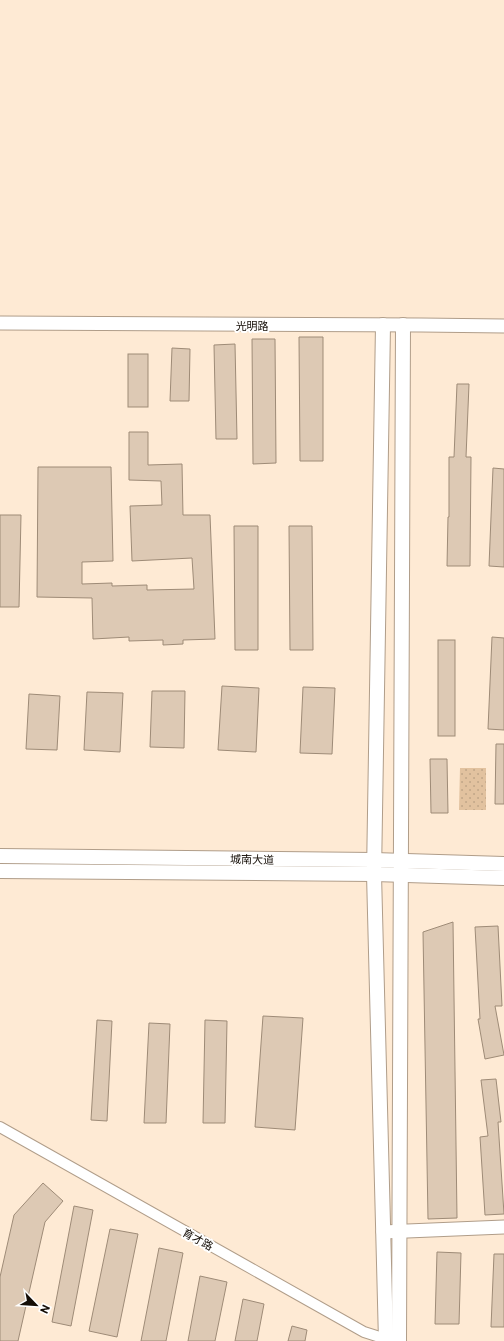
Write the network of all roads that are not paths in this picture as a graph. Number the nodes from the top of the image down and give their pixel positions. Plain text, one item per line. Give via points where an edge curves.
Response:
1 (0, 323) edge
2 (383, 325) junction
3 (403, 325) junction
4 (504, 326) edge
5 (0, 856) edge
6 (374, 860) junction
7 (401, 861) junction
8 (504, 864) edge
9 (0, 871) edge
10 (374, 874) junction
11 (401, 875) junction
12 (504, 878) edge
13 (0, 1127) edge
14 (504, 1227) edge
15 (399, 1231) junction
16 (383, 1232) junction
17 (392, 1339) edge

1 - 2 street, 光明路
2 - 3 street, 光明路
2 - 6 main road
3 - 4 street, 光明路
3 - 7 main road
5 - 6 main road, 城南大道
6 - 7 main road, 城南大道
6 - 10 main road
7 - 8 main road, 城南大道
7 - 11 main road
9 - 10 main road, 城南大道
10 - 11 main road, 城南大道
10 - 16 main road
11 - 12 main road, 城南大道
11 - 15 main road
13 - 17 street, 育才路 via 364,1332
14 - 15 street
15 - 16 street
15 - 17 main road
16 - 17 main road

